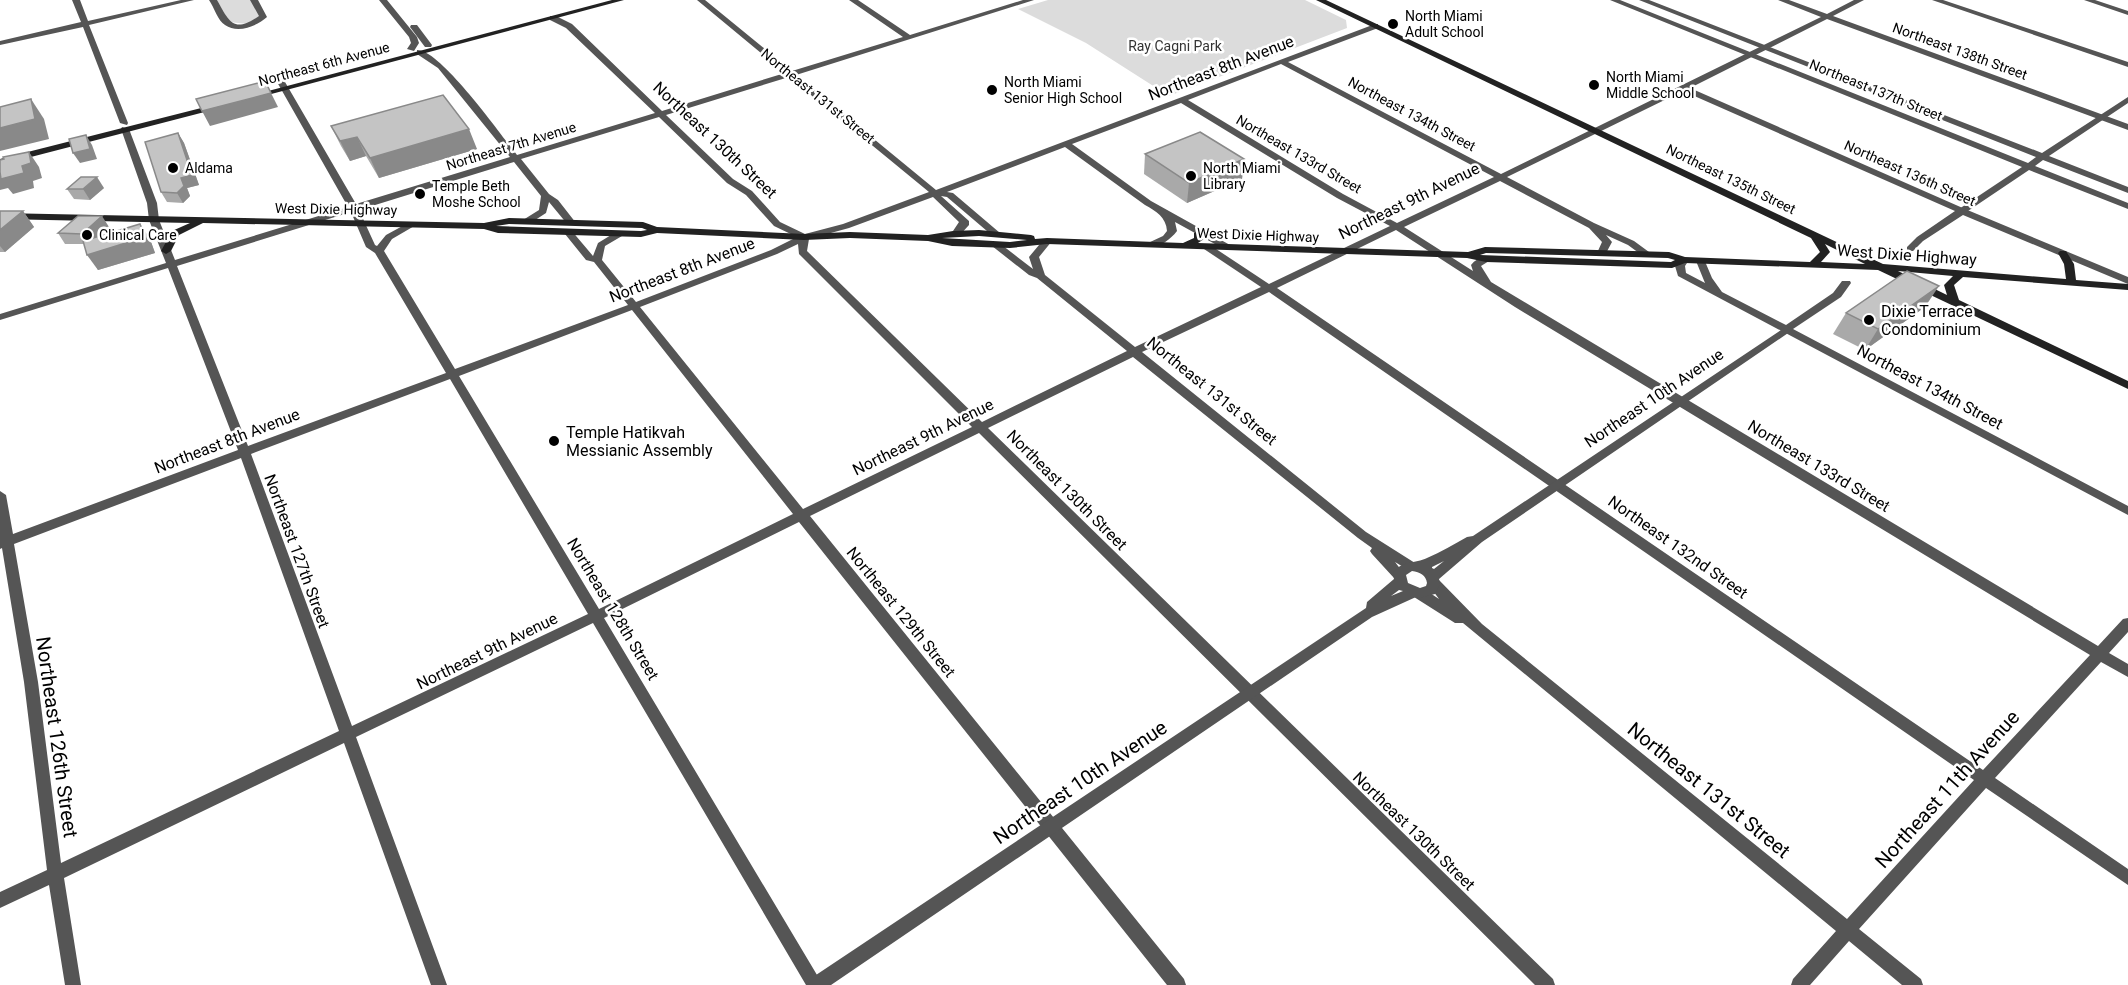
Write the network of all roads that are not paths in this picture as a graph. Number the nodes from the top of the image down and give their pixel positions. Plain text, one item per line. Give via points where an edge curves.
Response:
1 (76, 0) edge
2 (190, 0) edge
3 (213, 0) edge
4 (254, 0) edge
5 (383, 0) edge
6 (393, 0) edge
7 (598, 0) edge
8 (620, 0) edge
9 (701, 0) edge
10 (853, 0) edge
11 (1030, 0) edge
12 (1320, 0) edge
13 (1614, 0) edge
14 (1643, 0) edge
15 (1782, 0) edge
16 (1860, 0) edge
17 (1936, 0) edge
18 (2088, 0) edge
19 (1013, 2) edge
20 (1666, 9) junction
21 (572, 13) junction
22 (2128, 13) edge
23 (1653, 15) junction
24 (1827, 16) junction
25 (553, 18) junction
26 (85, 24) junction
27 (569, 26) junction
28 (1375, 26) junction
29 (459, 36) junction
30 (908, 37) junction
31 (0, 43) edge
32 (428, 45) junction
33 (437, 48) junction
34 (1763, 48) junction
35 (411, 49) junction
36 (420, 52) junction
37 (1749, 55) junction
38 (395, 59) junction
39 (1283, 62) junction
40 (2128, 65) edge
41 (441, 66) junction
42 (791, 74) junction
43 (283, 85) junction
44 (1683, 88) junction
45 (249, 94) edge
46 (2128, 99) edge
47 (1182, 100) junction
48 (661, 114) junction
49 (2101, 117) junction
50 (124, 126) junction
51 (2128, 127) edge
52 (1597, 131) junction
53 (1066, 144) junction
54 (0, 155) edge
55 (2042, 156) junction
56 (516, 158) junction
57 (0, 162) edge
58 (2028, 166) junction
59 (1499, 176) junction
60 (2128, 190) edge
61 (935, 193) junction
62 (546, 196) junction
63 (2128, 206) edge
64 (0, 208) edge
65 (354, 208) junction
66 (1962, 211) junction
67 (1163, 212) junction
68 (0, 216) edge
69 (153, 216) junction
70 (210, 219) junction
71 (526, 222) junction
72 (309, 223) junction
73 (359, 223) junction
74 (411, 225) junction
75 (1591, 225) junction
76 (484, 226) junction
77 (1396, 226) junction
78 (570, 228) junction
79 (657, 230) junction
80 (1199, 233) junction
81 (619, 234) junction
82 (956, 234) junction
83 (1813, 234) junction
84 (804, 237) junction
85 (928, 238) junction
86 (996, 240) junction
87 (1047, 241) junction
88 (1151, 245) junction
89 (1182, 246) junction
90 (1207, 247) junction
91 (1227, 247) junction
92 (1910, 249) dead end
93 (379, 251) junction
94 (1344, 251) junction
95 (1602, 253) junction
96 (1646, 254) junction
97 (2063, 254) junction
98 (1442, 255) junction
99 (1467, 255) junction
100 (169, 258) junction
101 (1486, 259) junction
102 (597, 260) junction
103 (1684, 260) junction
104 (1701, 261) junction
105 (1813, 264) junction
106 (1879, 267) junction
107 (1961, 273) junction
108 (1040, 276) junction
109 (2128, 280) edge
110 (2071, 282) junction
111 (1846, 283) dead end
112 (2128, 286) edge
113 (1268, 288) junction
114 (1493, 289) junction
115 (1718, 292) junction
116 (1954, 302) junction
117 (634, 306) junction
118 (0, 317) edge
119 (1787, 329) junction
120 (1134, 352) junction
121 (452, 374) junction
122 (2128, 385) edge
123 (1682, 402) junction
124 (980, 427) junction
125 (244, 453) junction
126 (1557, 485) junction
127 (0, 495) edge
128 (2128, 511) edge
129 (802, 515) junction
130 (1362, 535) junction
131 (1478, 539) junction
132 (3, 543) edge
133 (1414, 566) junction
134 (1399, 578) junction
135 (1434, 580) junction
136 (1416, 592) junction
137 (1367, 613) junction
138 (596, 616) junction
139 (2128, 623) edge
140 (1477, 628) junction
141 (2100, 655) junction
142 (2128, 672) edge
143 (1248, 692) junction
144 (347, 737) junction
145 (1984, 779) junction
146 (1052, 827) junction
147 (55, 874) junction
148 (2128, 878) edge
149 (0, 900) edge
150 (1848, 931) junction
151 (73, 985) edge
152 (439, 985) edge
153 (816, 985) edge
154 (1178, 985) edge
155 (1547, 985) edge
156 (1799, 985) edge
157 (1915, 985) edge

1 - 26 street, Northeast 127th Street
2 - 26 street
3 - 4 street via 226,23 236,27 261,19 263,14
5 - 35 street via 413,37
6 - 32 street
7 - 29 main road, Northeast 6th Avenue
8 - 21 main road, Northeast 6th Avenue
9 - 42 street, Northeast 131st Street
10 - 30 street
11 - 19 street, Northeast 7th Avenue
12 - 28 main road, Northeast 135th Street
13 - 23 street, Northeast 137th Street
14 - 20 street, Northeast 137th Street
15 - 24 street, Northeast 138th Street
16 - 24 street, Northeast 9th Avenue
17 - 40 street
18 - 22 street
19 - 30 street, Northeast 7th Avenue
20 - 23 street
20 - 34 street, Northeast 137th Street
21 - 25 main road, Northeast 6th Avenue
21 - 27 street
23 - 37 street, Northeast 137th Street
24 - 34 street, Northeast 9th Avenue
24 - 49 street, Northeast 138th Street
25 - 27 street, Northeast 130th Street
25 - 33 main road, Northeast 6th Avenue
26 - 31 street
26 - 50 street, Northeast 127th Street
27 - 48 street, Northeast 130th Street
28 - 39 street, Northeast 8th Avenue
28 - 52 main road, Northeast 135th Street
29 - 32 main road, Northeast 6th Avenue
29 - 36 main road
30 - 42 street, Northeast 7th Avenue
32 - 35 main road, Northeast 6th Avenue
32 - 38 main road
33 - 36 main road, Northeast 6th Avenue
33 - 41 street, Northeast 129th Street
34 - 37 street, Northeast 9th Avenue
34 - 55 street, Northeast 137th Street
35 - 43 main road, Northeast 6th Avenue
36 - 38 main road, Northeast 6th Avenue
36 - 41 street, Northeast 129th Street
37 - 44 street, Northeast 9th Avenue
37 - 58 street, Northeast 137th Street
38 - 43 main road, Northeast 6th Avenue
39 - 47 street, Northeast 8th Avenue
39 - 59 street, Northeast 134th Street
41 - 56 street, Northeast 129th Street
42 - 48 street, Northeast 7th Avenue
42 - 61 street, Northeast 131st Street
43 - 45 main road, Northeast 6th Avenue
43 - 65 street, Northeast 128th Street
44 - 52 street, Northeast 9th Avenue
44 - 66 street, Northeast 136th Street
46 - 49 street
47 - 53 street, Northeast 8th Avenue
47 - 77 street, Northeast 133rd Street
48 - 56 street, Northeast 7th Avenue
48 - 84 street, Northeast 130th Street via 730,181 749,193 777,224
49 - 51 street, Northeast 138th Street
49 - 55 street
50 - 50 main road via 227,100 155,115
50 - 54 main road
50 - 57 main road
50 - 69 street, Northeast 127th Street
52 - 59 street, Northeast 9th Avenue
52 - 83 main road, Northeast 135th Street
53 - 61 street, Northeast 8th Avenue
53 - 67 street
55 - 58 street
55 - 60 street, Northeast 137th Street
56 - 62 street, Northeast 129th Street
56 - 65 street, Northeast 7th Avenue
58 - 63 street, Northeast 137th Street
58 - 66 street
59 - 75 street, Northeast 134th Street
59 - 77 street, Northeast 9th Avenue
61 - 82 street, Northeast 131st Street via 965,223
61 - 84 street, Northeast 8th Avenue
61 - 86 street, Northeast 131st Street via 950,195
62 - 71 street via 543,212
62 - 78 street, Northeast 129th Street via 555,202
64 - 69 main road, West Dixie Highway
65 - 72 street, Northeast 7th Avenue
65 - 73 street, Northeast 128th Street
66 - 92 street
66 - 97 street, Northeast 136th Street
67 - 80 street
67 - 88 street via 1173,229 1166,238
68 - 69 main road, West Dixie Highway
69 - 70 main road, West Dixie Highway
69 - 100 street, Northeast 127th Street
70 - 72 main road, West Dixie Highway
70 - 100 main road via 178,231 172,237
71 - 76 main road, West Dixie Highway
71 - 78 main road, West Dixie Highway
72 - 73 main road, West Dixie Highway
72 - 100 street, Northeast 7th Avenue
73 - 74 main road, West Dixie Highway
73 - 93 street, Northeast 128th Street via 371,247
74 - 76 main road, West Dixie Highway
74 - 93 street via 389,237
75 - 95 street via 1607,242
75 - 96 street, Northeast 134th Street
76 - 78 main road, West Dixie Highway via 498,230
77 - 94 street, Northeast 9th Avenue
77 - 98 street, Northeast 133rd Street
78 - 79 main road, West Dixie Highway via 643,225
78 - 81 main road, West Dixie Highway
78 - 102 street, Northeast 129th Street via 589,258
79 - 81 main road, West Dixie Highway
79 - 84 main road, West Dixie Highway
80 - 89 main road via 1199,239
80 - 91 street
81 - 102 street via 601,244
82 - 85 main road, West Dixie Highway
82 - 86 main road, West Dixie Highway
83 - 105 main road via 1825,253
83 - 106 main road, Northeast 135th Street
84 - 85 main road, West Dixie Highway
84 - 117 street, Northeast 8th Avenue
84 - 124 street, Northeast 130th Street via 802,252
85 - 86 main road, West Dixie Highway via 941,243
86 - 87 main road, West Dixie Highway
86 - 108 street, Northeast 131st Street
87 - 88 main road, West Dixie Highway
87 - 108 street via 1034,257
88 - 89 main road, West Dixie Highway
89 - 90 main road, West Dixie Highway
90 - 91 main road, West Dixie Highway
90 - 113 street, Northeast 132nd Street
91 - 94 main road, West Dixie Highway
93 - 121 street, Northeast 128th Street
94 - 98 main road, West Dixie Highway
94 - 113 street, Northeast 9th Avenue
95 - 96 main road, West Dixie Highway
95 - 99 main road, West Dixie Highway via 1485,250
96 - 103 main road, West Dixie Highway
97 - 109 street, Northeast 136th Street
97 - 110 main road via 2069,264
98 - 99 main road, West Dixie Highway
98 - 114 street, Northeast 133rd Street
99 - 101 main road, West Dixie Highway
100 - 118 street, Northeast 7th Avenue
100 - 125 street, Northeast 127th Street
101 - 103 main road, West Dixie Highway via 1672,265
101 - 114 street, Northeast 133rd Street via 1476,265
102 - 117 street, Northeast 129th Street
103 - 104 main road, West Dixie Highway
103 - 115 street, Northeast 134th Street via 1681,274
104 - 105 main road, West Dixie Highway
104 - 115 street via 1707,279
105 - 106 main road, West Dixie Highway
106 - 107 main road, West Dixie Highway
106 - 116 main road, Northeast 135th Street
107 - 110 main road, West Dixie Highway
107 - 116 main road via 1949,285
108 - 120 street, Northeast 131st Street
110 - 112 main road, West Dixie Highway
111 - 119 street, Northeast 10th Avenue via 1837,295
113 - 120 street, Northeast 9th Avenue
113 - 126 street, Northeast 132nd Street
114 - 123 street, Northeast 133rd Street
115 - 119 street, Northeast 134th Street
116 - 122 main road, Northeast 135th Street
117 - 121 street, Northeast 8th Avenue
117 - 129 street, Northeast 129th Street
119 - 123 street, Northeast 10th Avenue
119 - 128 street, Northeast 134th Street
120 - 124 street, Northeast 9th Avenue
120 - 130 street, Northeast 131st Street
121 - 125 street, Northeast 8th Avenue
121 - 138 street, Northeast 128th Street
123 - 126 street, Northeast 10th Avenue
123 - 141 street, Northeast 133rd Street
124 - 129 street, Northeast 9th Avenue
124 - 143 street, Northeast 130th Street
125 - 132 street, Northeast 8th Avenue
125 - 144 street, Northeast 127th Street
126 - 131 street, Northeast 10th Avenue
126 - 145 street, Northeast 132nd Street
127 - 132 street, Northeast 126th Street
129 - 138 street, Northeast 9th Avenue
129 - 146 street, Northeast 129th Street
130 - 133 street, Northeast 131st Street
130 - 134 street, Northeast 131st Street via 1393,566
131 - 133 street, Northeast 10th Avenue via 1428,564
131 - 135 street, Northeast 10th Avenue
132 - 147 street, Northeast 126th Street via 32,682
133 - 134 street, Northeast 10th Avenue via 1402,570
133 - 135 street, Northeast 131st Street
134 - 136 street, Northeast 131st Street
134 - 137 street, Northeast 10th Avenue
135 - 136 street, Northeast 10th Avenue via 1430,590
135 - 140 street, Northeast 131st Street via 1440,592
136 - 137 street, Northeast 10th Avenue
136 - 140 street, Northeast 131st Street
137 - 143 street, Northeast 10th Avenue
138 - 144 street, Northeast 9th Avenue
138 - 153 street, Northeast 128th Street
139 - 141 street, Northeast 11th Avenue
140 - 150 street, Northeast 131st Street
141 - 142 street, Northeast 133rd Street
141 - 145 street, Northeast 11th Avenue
143 - 146 street, Northeast 10th Avenue
143 - 155 street, Northeast 130th Street
144 - 147 street, Northeast 9th Avenue
144 - 152 street, Northeast 127th Street
145 - 148 street, Northeast 132nd Street
145 - 150 street, Northeast 11th Avenue
146 - 153 street, Northeast 10th Avenue
146 - 154 street, Northeast 129th Street
147 - 149 street, Northeast 9th Avenue
147 - 151 street, Northeast 126th Street
150 - 156 street, Northeast 11th Avenue
150 - 157 street, Northeast 131st Street

